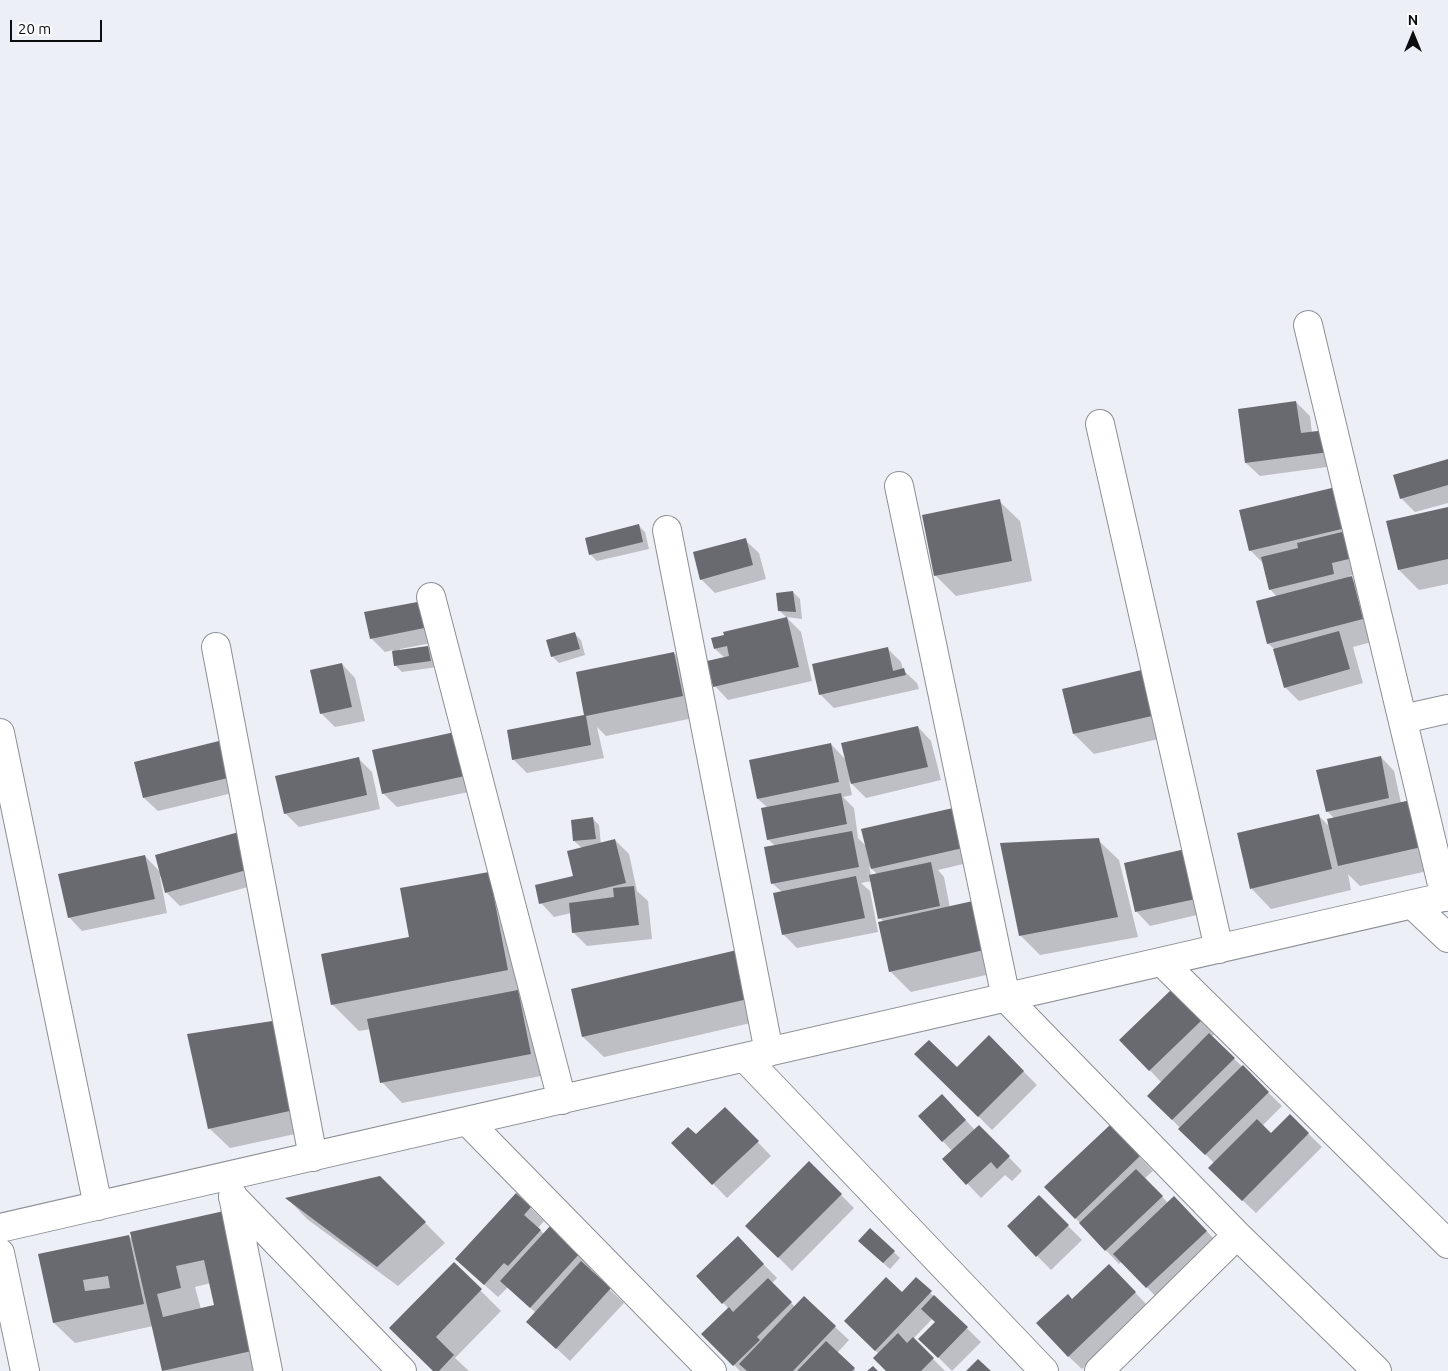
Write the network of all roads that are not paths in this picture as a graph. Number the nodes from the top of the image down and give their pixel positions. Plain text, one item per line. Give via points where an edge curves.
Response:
1 (1308, 325) dead end
2 (1100, 424) dead end
3 (898, 486) dead end
4 (667, 530) dead end
5 (431, 597) dead end
6 (216, 647) dead end
7 (1448, 710) edge
8 (1402, 719) junction
9 (0, 733) edge
10 (1446, 897) edge
11 (1413, 905) junction
12 (1448, 938) edge
13 (1220, 949) junction
14 (1162, 962) junction
15 (1006, 998) junction
16 (757, 1055) junction
17 (562, 1100) junction
18 (468, 1122) junction
19 (312, 1157) junction
20 (231, 1186) junction
21 (98, 1206) junction
22 (0, 1228) edge
23 (1237, 1235) junction
24 (1448, 1244) edge
25 (0, 1253) edge
26 (25, 1371) edge
27 (268, 1371) edge
28 (402, 1371) edge
29 (712, 1371) edge
30 (1044, 1371) edge
31 (1099, 1371) edge
32 (1377, 1371) edge

1 - 8 street
2 - 13 street
3 - 15 street
4 - 16 street
5 - 17 street
6 - 19 street
7 - 8 street
8 - 10 street
9 - 21 street
10 - 11 street
11 - 12 street
11 - 13 street
13 - 14 street
14 - 15 street
14 - 24 street
15 - 16 street
15 - 23 street
16 - 17 street
16 - 30 street
17 - 18 street
18 - 19 street
18 - 29 street
19 - 20 street
20 - 21 street
20 - 27 street
20 - 28 street
21 - 22 street
23 - 31 street
23 - 32 street
25 - 26 street

